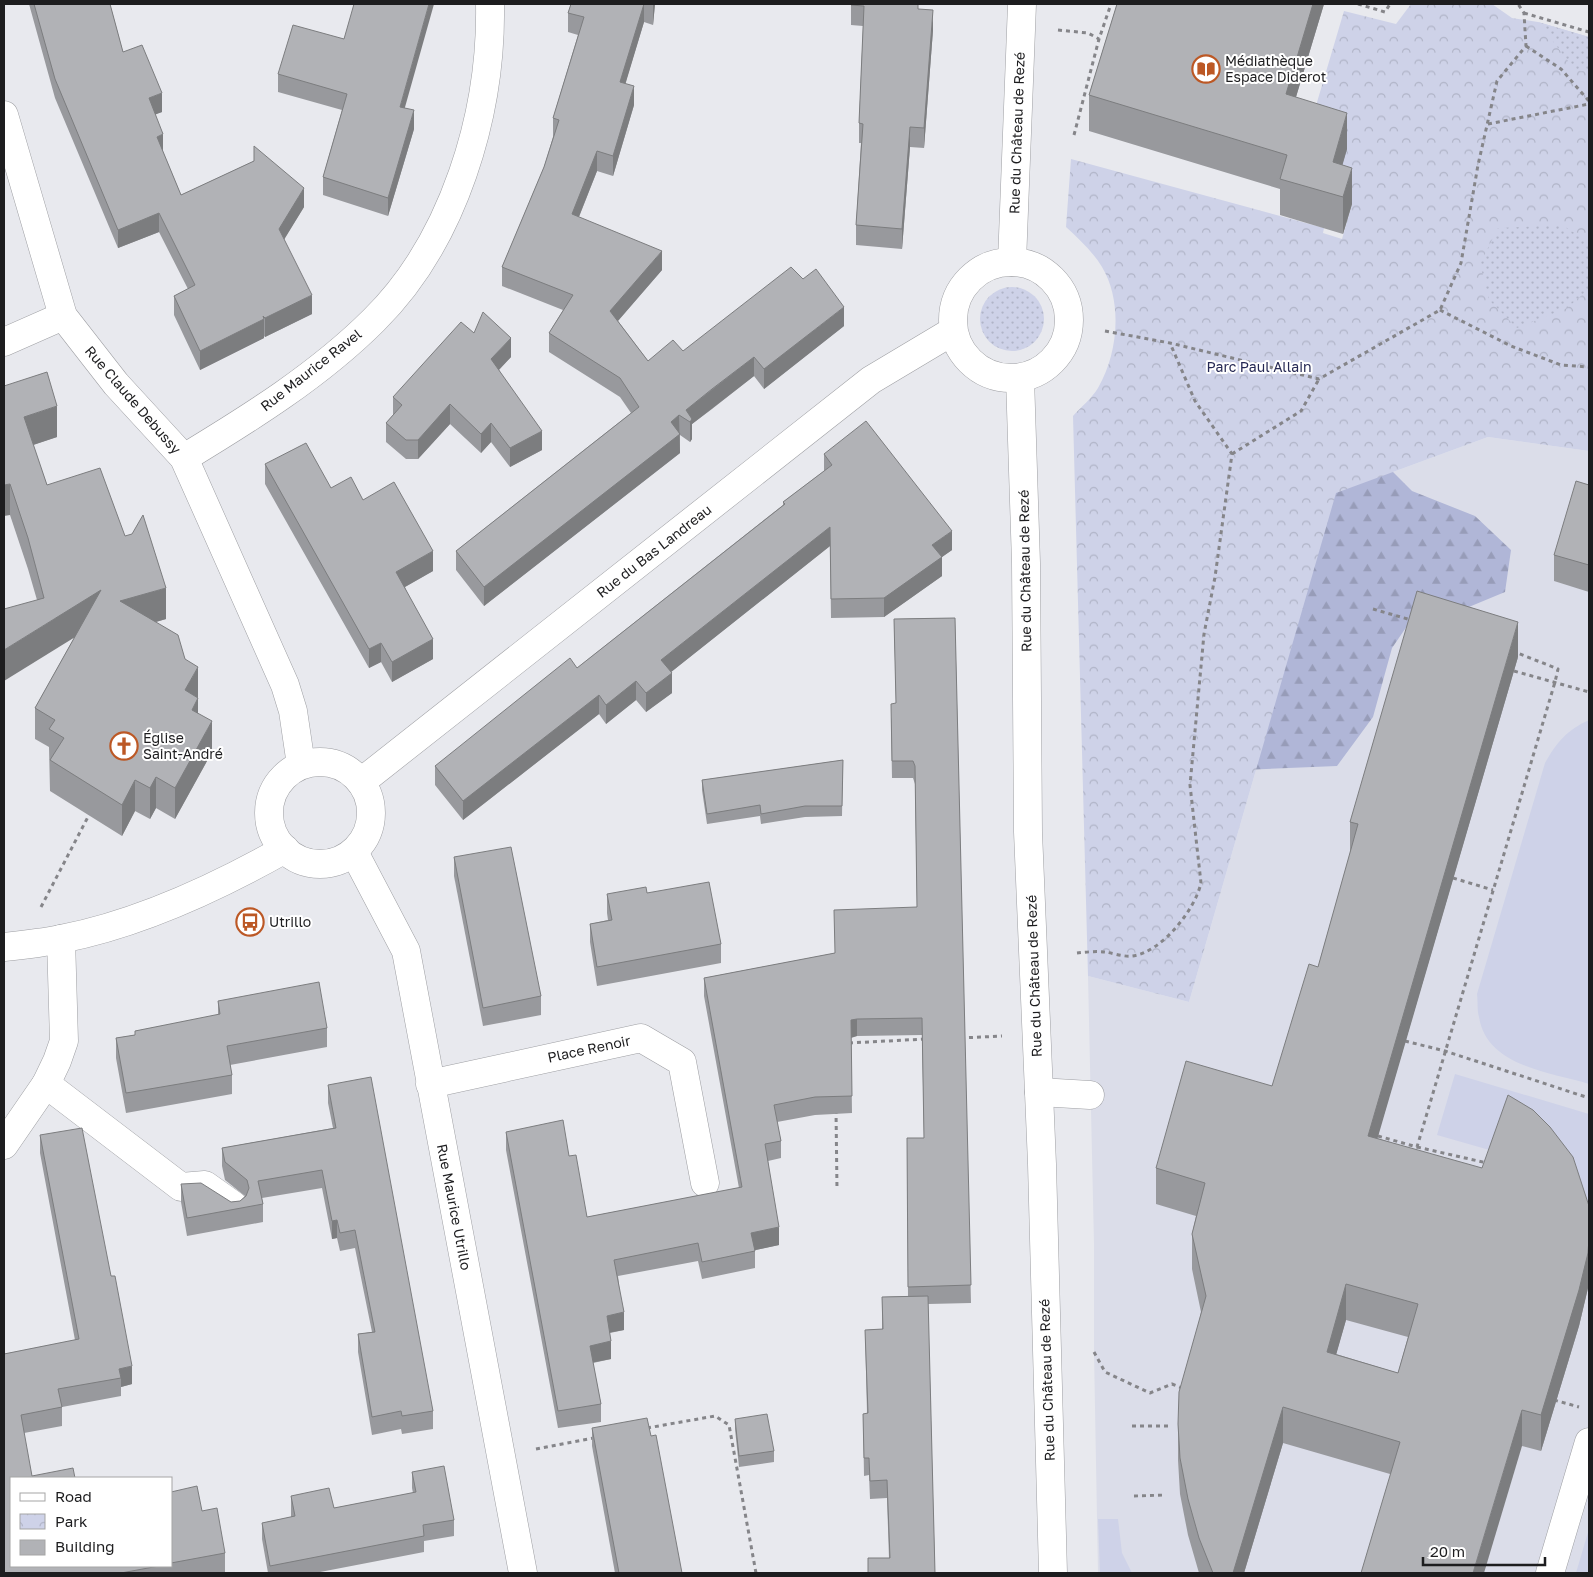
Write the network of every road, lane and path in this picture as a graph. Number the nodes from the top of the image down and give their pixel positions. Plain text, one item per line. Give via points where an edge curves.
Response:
1 (490, 4) edge
2 (1022, 4) edge
3 (1111, 4) edge
4 (1358, 4) edge
5 (1390, 4) edge
6 (1518, 4) edge
7 (1524, 13) junction
8 (1058, 30) dead end
9 (1589, 32) edge
10 (1100, 38) junction
11 (1526, 46) junction
12 (1589, 103) edge
13 (4, 115) edge
14 (1488, 124) junction
15 (1074, 134) dead end
16 (1012, 262) junction
17 (1440, 310) junction
18 (63, 316) junction
19 (953, 331) junction
20 (1105, 331) dead end
21 (4, 342) edge
22 (1170, 343) junction
23 (1589, 367) edge
24 (1020, 378) junction
25 (1319, 379) junction
26 (1232, 454) junction
27 (184, 458) junction
28 (1373, 609) dead end
29 (1419, 623) edge
30 (1509, 650) edge
31 (1514, 671) edge
32 (1555, 682) junction
33 (1589, 692) edge
34 (301, 766) junction
35 (361, 782) junction
36 (92, 811) edge
37 (285, 849) junction
38 (354, 852) junction
39 (1453, 878) edge
40 (1493, 890) junction
41 (39, 910) dead end
42 (61, 939) junction
43 (4, 947) edge
44 (1077, 953) dead end
45 (1008, 1036) dead end
46 (960, 1038) edge
47 (931, 1039) edge
48 (1405, 1041) edge
49 (845, 1043) edge
50 (1445, 1051) junction
51 (46, 1084) junction
52 (430, 1084) junction
53 (1039, 1092) junction
54 (1090, 1094) dead end
55 (1589, 1098) edge
56 (836, 1102) edge
57 (1378, 1136) edge
58 (4, 1145) edge
59 (1417, 1147) junction
60 (1496, 1165) edge
61 (705, 1183) dead end
62 (837, 1190) dead end
63 (233, 1205) edge
64 (1094, 1352) dead end
65 (1189, 1391) edge
66 (1550, 1399) edge
67 (1581, 1408) dead end
68 (1132, 1426) dead end
69 (1169, 1426) dead end
70 (637, 1430) edge
71 (598, 1437) edge
72 (1589, 1442) edge
73 (501, 1456) junction
74 (1166, 1495) dead end
75 (1134, 1496) dead end
76 (523, 1573) edge
77 (756, 1573) edge
78 (1052, 1573) edge
79 (1550, 1573) edge

1 - 27 street, Rue Maurice Ravel via 483,102 459,186 433,240 400,290 344,348 237,425
2 - 16 street, Rue du Château de Rezé
3 - 10 path
4 - 5 path via 1385,12
6 - 7 path
7 - 9 path
7 - 11 path
8 - 10 path via 1088,33
10 - 15 path
11 - 12 path via 1561,69
11 - 14 path via 1497,81
12 - 14 path
13 - 18 street, Rue Claude Debussy
14 - 17 path via 1461,263
16 - 19 street via 987,267 966,283 954,305
16 - 24 street via 1039,270 1050,278 1066,301 1069,315 1064,343 1057,356 1046,367
17 - 23 path via 1511,346 1561,365
17 - 25 path
18 - 21 street
18 - 27 street, Rue Claude Debussy via 116,384
19 - 24 street via 966,358 977,368 1005,379
19 - 35 street, Rue du Bas Landreau via 871,380
20 - 22 path
22 - 25 path
22 - 26 path via 1195,401
24 - 53 street, Rue du Château de Rezé via 1029,842
25 - 26 path via 1301,411
26 - 44 path via 1204,634 1190,785 1201,883 1199,895 1188,916 1148,950 1131,956 1103,951
27 - 34 street, Rue Claude Debussy via 285,685 294,711
28 - 29 path
30 - 32 path via 1558,669
31 - 32 path
32 - 33 path
32 - 40 path
34 - 35 street via 318,762 338,765
34 - 37 street via 284,777 270,802 275,838
35 - 38 street via 370,800 371,818 364,839
36 - 41 path
37 - 38 street via 297,858 320,864 339,860
37 - 42 street via 199,893 124,922
38 - 52 street, Rue Maurice Utrillo via 406,951
39 - 40 path
40 - 50 path
42 - 43 street
42 - 51 street via 64,1041
45 - 46 path
47 - 49 path
48 - 50 path
50 - 55 path
50 - 59 path
51 - 58 street
51 - 63 street via 180,1187 205,1186
52 - 61 street, Place Renoir via 641,1038 682,1062
52 - 73 street, Rue Maurice Utrillo
53 - 54 street
53 - 78 street, Rue du Château de Rezé
56 - 62 path
57 - 59 path
59 - 60 path
64 - 65 path via 1105,1372 1150,1393 1172,1384
66 - 67 path
68 - 69 path
70 - 77 path via 715,1416 729,1425
71 - 73 path
72 - 79 street
73 - 76 street, Rue Maurice Utrillo
74 - 75 path

